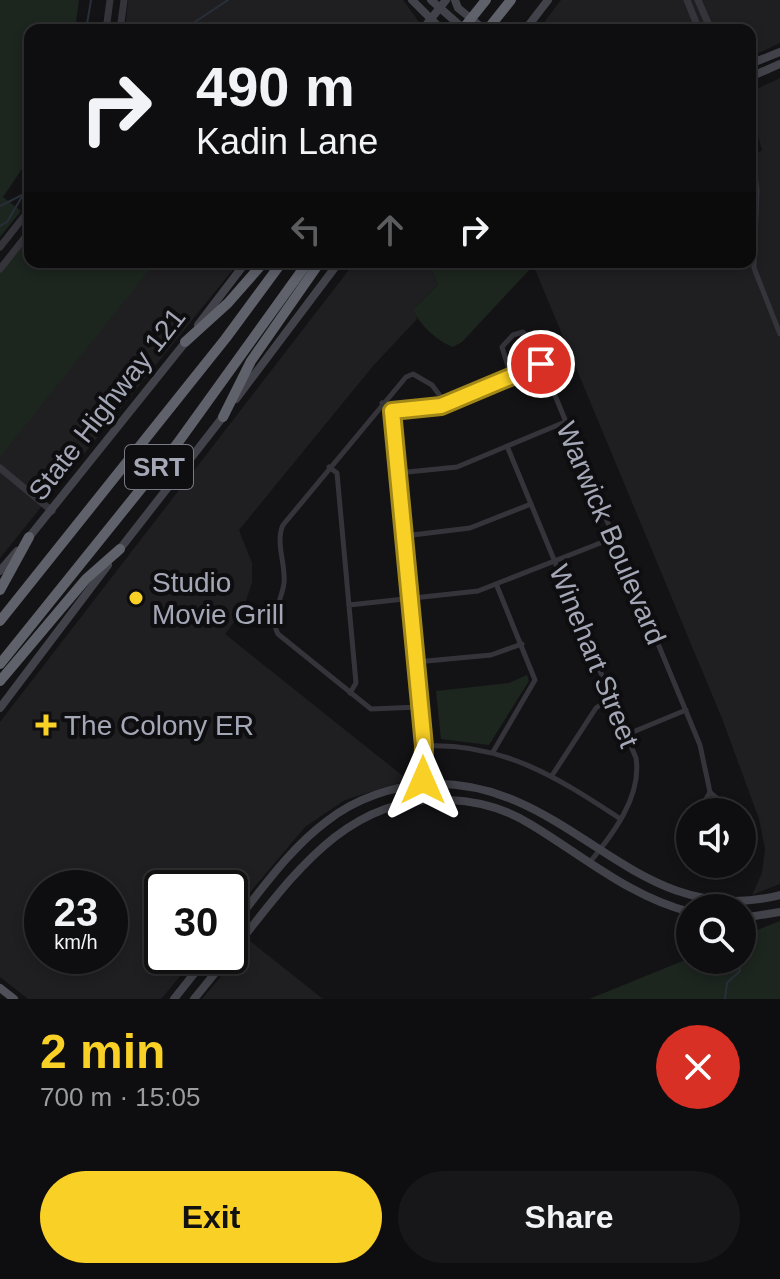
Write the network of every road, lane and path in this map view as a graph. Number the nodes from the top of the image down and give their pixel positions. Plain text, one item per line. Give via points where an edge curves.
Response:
1 (110, 0) edge
2 (124, 0) edge
3 (412, 0) edge
4 (431, 0) edge
5 (446, 0) edge
6 (455, 0) edge
7 (511, 0) edge
8 (548, 0) edge
9 (687, 0) edge
10 (698, 0) edge
11 (483, 4) edge
12 (439, 9) junction
13 (430, 20) junction
14 (107, 24) edge
15 (121, 24) edge
16 (427, 24) edge
17 (435, 24) edge
18 (456, 24) edge
19 (468, 24) edge
20 (484, 24) edge
21 (491, 24) edge
22 (530, 24) edge
23 (697, 24) edge
24 (708, 24) edge
25 (780, 52) edge
26 (756, 62) edge
27 (780, 64) edge
28 (756, 74) edge
29 (756, 183) edge
30 (756, 216) edge
31 (24, 217) edge
32 (24, 239) edge
33 (0, 247) edge
34 (241, 268) edge
35 (259, 268) edge
36 (278, 268) edge
37 (304, 268) edge
38 (316, 268) edge
39 (335, 268) edge
40 (754, 268) edge
41 (0, 269) edge
42 (780, 334) edge
43 (185, 342) junction
44 (541, 364) junction
45 (511, 376) junction
46 (382, 403) junction
47 (446, 404) junction
48 (392, 411) junction
49 (223, 417) junction
50 (565, 422) junction
51 (507, 446) junction
52 (329, 467) junction
53 (0, 468) edge
54 (398, 473) junction
55 (531, 504) junction
56 (52, 511) junction
57 (404, 536) junction
58 (29, 537) junction
59 (613, 538) junction
60 (120, 549) junction
61 (556, 562) junction
62 (0, 571) edge
63 (497, 586) junction
64 (0, 590) edge
65 (410, 599) junction
66 (349, 605) junction
67 (0, 621) edge
68 (522, 644) junction
69 (416, 662) junction
70 (0, 664) edge
71 (0, 681) edge
72 (350, 693) junction
73 (612, 697) junction
74 (419, 707) junction
75 (0, 708) edge
76 (686, 710) junction
77 (628, 734) junction
78 (424, 746) junction
79 (493, 752) junction
80 (553, 774) junction
81 (423, 784) junction
82 (710, 792) junction
83 (707, 798) edge
84 (717, 798) edge
85 (424, 800) junction
86 (619, 818) junction
87 (601, 850) junction
88 (590, 862) junction
89 (276, 871) junction
90 (290, 881) junction
91 (780, 895) edge
92 (248, 906) edge
93 (676, 907) edge
94 (780, 912) edge
95 (756, 916) edge
96 (248, 932) edge
97 (194, 974) edge
98 (215, 974) edge
99 (0, 988) edge
100 (14, 999) edge
101 (174, 999) edge
102 (194, 999) edge

1 - 14 street
2 - 15 street
3 - 13 main road
4 - 12 main road
5 - 12 main road
6 - 20 main road via 462,12
7 - 21 highway
8 - 22 main road
9 - 23 street
10 - 24 street
11 - 19 highway
12 - 13 main road
12 - 18 main road
13 - 16 main road
13 - 17 main road
25 - 26 main road
27 - 28 main road
29 - 30 street
31 - 33 street
32 - 41 street
34 - 43 main road, State Highway 121
35 - 43 highway
36 - 67 highway, SRT
37 - 70 highway, SRT via 177,444
38 - 49 highway via 234,388
39 - 49 main road
40 - 42 street
43 - 56 main road, State Highway 121
44 - 45 street
44 - 45 street, Warwick Boulevard via 529,337 517,332 502,350
44 - 50 street, Warwick Boulevard
45 - 47 street
46 - 47 street via 414,374 432,385
46 - 48 street
46 - 52 street
47 - 48 street
48 - 54 street
49 - 60 main road
50 - 51 street
50 - 59 street, Warwick Boulevard
51 - 54 street via 457,467
51 - 55 street, Winehart Street
52 - 66 street via 337,473
52 - 72 street via 281,528 284,579 273,624 281,637
53 - 56 street
54 - 57 street
55 - 57 street via 463,530
55 - 61 street, Winehart Street
56 - 58 main road, State Highway 121
57 - 65 street
58 - 62 main road, State Highway 121
58 - 64 highway
59 - 61 street
59 - 76 street, Warwick Boulevard
60 - 71 highway via 86,579
60 - 75 main road
61 - 63 street
61 - 73 street, Winehart Street
63 - 65 street
63 - 68 street
65 - 66 street
65 - 69 street
66 - 72 street via 356,683
68 - 69 street via 491,655
68 - 79 street via 535,683
69 - 74 street
72 - 74 street via 374,710
73 - 77 street, Winehart Street
73 - 80 street via 596,708
74 - 78 street
76 - 77 street
76 - 82 street, Warwick Boulevard via 705,758
77 - 86 street, Winehart Street via 637,773
78 - 79 street
78 - 81 street
79 - 80 street
80 - 86 street
81 - 85 street
81 - 87 main road via 508,795
81 - 89 main road via 385,791 342,810
82 - 83 street
82 - 84 street, Warwick Boulevard
85 - 88 main road via 469,802 504,811
85 - 90 main road via 387,807 350,825 320,847
86 - 87 street, Winehart Street
87 - 88 street, Winehart Street
87 - 91 main road via 648,880 685,895 737,901
88 - 93 main road via 648,898
89 - 90 main road
89 - 92 main road
90 - 96 main road
94 - 95 main road
97 - 101 main road
98 - 102 main road
99 - 100 main road

